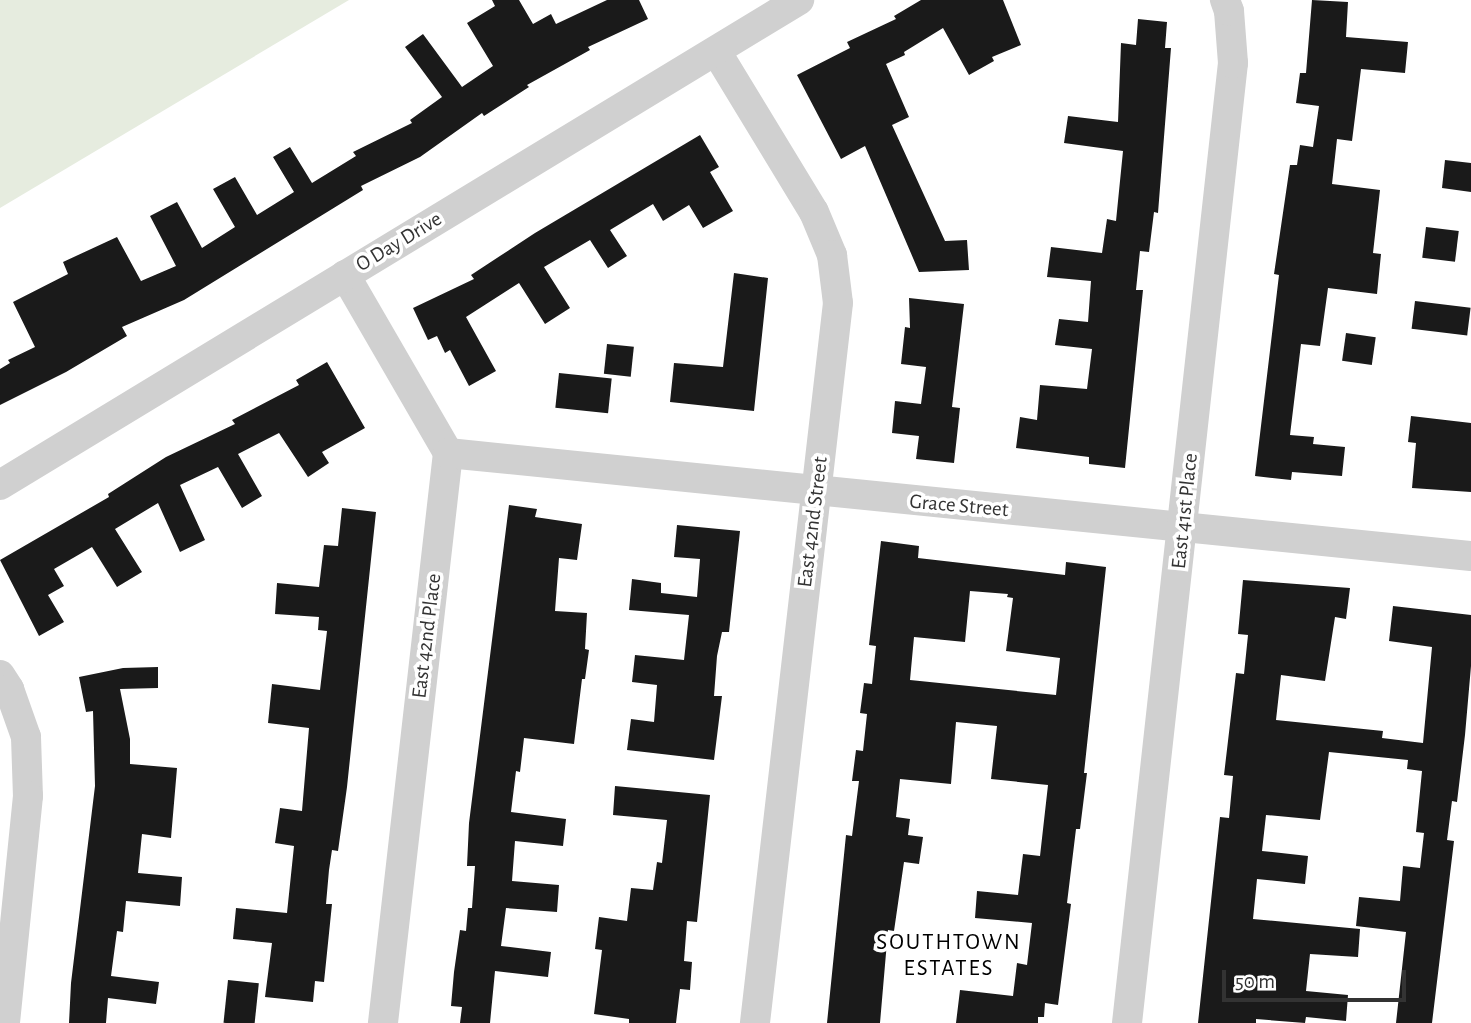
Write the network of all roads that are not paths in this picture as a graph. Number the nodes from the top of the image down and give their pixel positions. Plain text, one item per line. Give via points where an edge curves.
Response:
1 (799, 0) edge
2 (1225, 0) edge
3 (716, 51) junction
4 (345, 275) junction
5 (448, 453) junction
6 (0, 485) edge
7 (816, 492) junction
8 (1183, 527) junction
9 (1471, 556) edge
10 (0, 674) edge
11 (5, 1023) edge
12 (383, 1023) edge
13 (755, 1023) edge
14 (1127, 1023) edge

1 - 3 street, O Day Drive
2 - 8 street, East 41st Place via 1233,64
3 - 4 street, O Day Drive
3 - 7 street, East 42nd Street via 814,212 832,256 838,303
4 - 5 street
4 - 6 street, O Day Drive
5 - 7 street, Grace Street
5 - 12 street, East 42nd Place
7 - 8 street, Grace Street
7 - 13 street, East 42nd Street
8 - 9 street, Grace Street
8 - 14 street, East 41st Place
10 - 11 street via 26,737 28,796

